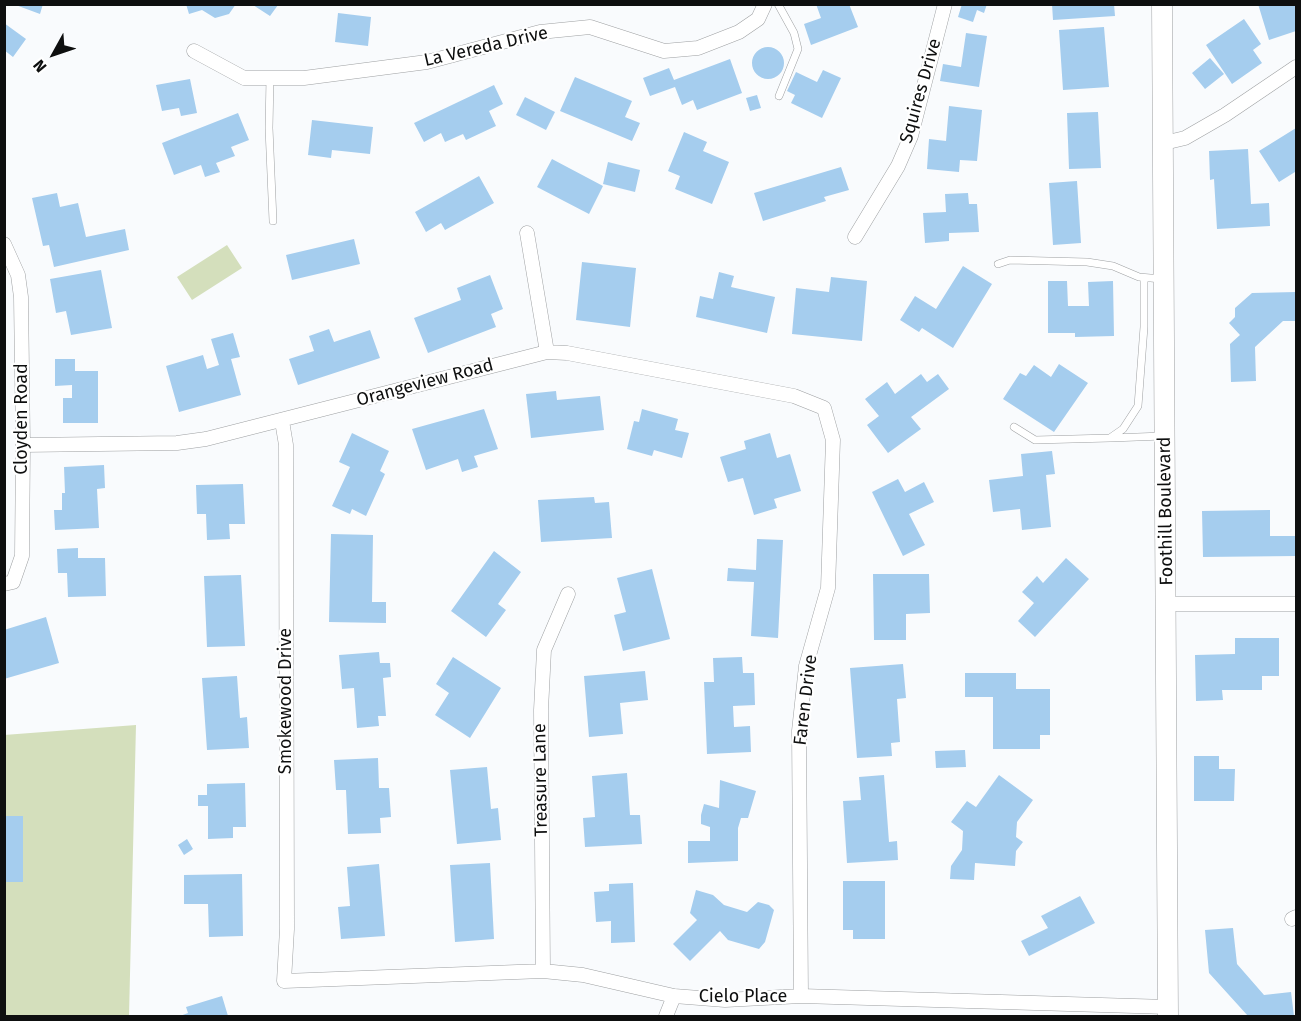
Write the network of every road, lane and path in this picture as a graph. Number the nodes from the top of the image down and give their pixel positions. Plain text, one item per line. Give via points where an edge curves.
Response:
1 (765, 4) edge
2 (778, 4) edge
3 (945, 4) edge
4 (1162, 4) edge
5 (194, 51) dead end
6 (1296, 67) edge
7 (270, 78) junction
8 (779, 96) dead end
9 (1164, 143) junction
10 (273, 221) dead end
11 (527, 233) dead end
12 (855, 237) dead end
13 (8, 250) edge
14 (998, 264) dead end
15 (1144, 278) junction
16 (1165, 279) junction
17 (547, 352) junction
18 (824, 408) joint
19 (282, 421) junction
20 (1014, 427) dead end
21 (1166, 436) junction
22 (1110, 438) junction
23 (23, 445) junction
24 (9, 583) edge
25 (568, 594) dead end
26 (1167, 604) junction
27 (1296, 604) edge
28 (543, 971) junction
29 (284, 981) joint
30 (674, 996) junction
31 (801, 996) junction
32 (1168, 1012) edge
33 (666, 1017) edge

1 - 7 street, La Vereda Drive via 758,19 739,32 698,48 664,51 590,27 540,32 427,62 304,78
2 - 8 lane via 798,49
3 - 12 street, Squires Drive via 911,136 898,166
4 - 9 street, Foothill Boulevard
5 - 7 street, La Vereda Drive via 244,78
6 - 9 street via 1225,115 1185,138
7 - 10 lane
9 - 16 street, Foothill Boulevard
11 - 17 street
13 - 23 street, Cloyden Road via 21,297
14 - 15 lane via 1010,260 1087,262 1113,266
15 - 16 lane
15 - 22 lane via 1138,406 1123,429
16 - 21 street, Foothill Boulevard
17 - 18 street, Orangeview Road via 794,396
17 - 19 street, Orangeview Road
18 - 31 street, Faren Drive via 833,440 828,588 806,666 799,731
19 - 23 street, Orangeview Road via 177,443
19 - 29 street, Smokewood Drive via 286,445
20 - 22 lane via 1035,440
21 - 22 lane
21 - 26 street, Foothill Boulevard
23 - 24 street, Cloyden Road via 22,556
25 - 28 street, Treasure Lane via 544,650
26 - 27 street
26 - 32 street, Foothill Boulevard
28 - 29 street, Cielo Place
28 - 30 street, Cielo Place via 583,975
30 - 31 street, Cielo Place via 725,1000
30 - 33 street
31 - 32 street, Cielo Place

